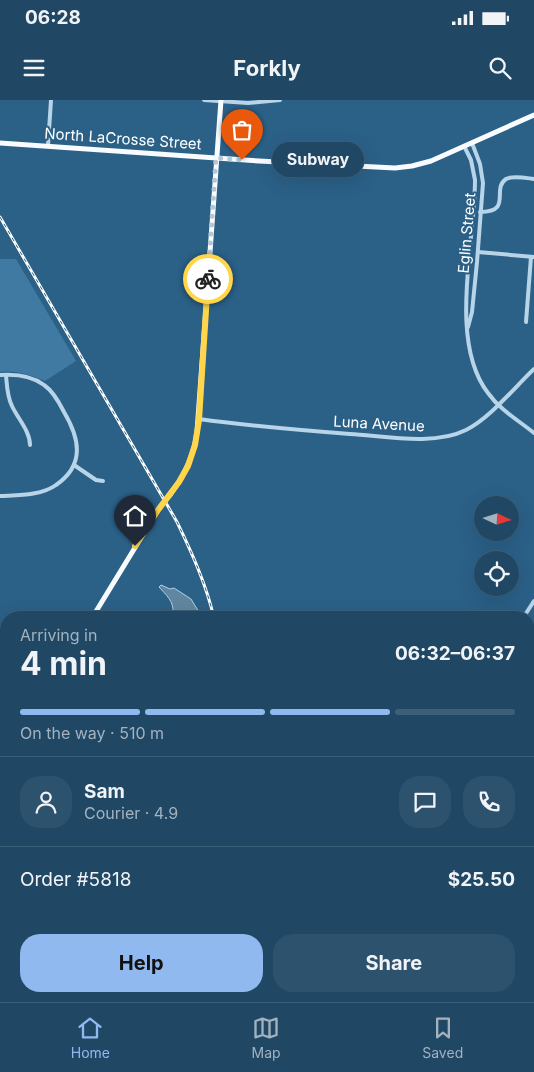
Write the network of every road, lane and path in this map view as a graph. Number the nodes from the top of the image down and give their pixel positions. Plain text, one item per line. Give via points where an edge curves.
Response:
1 (51, 100) edge
2 (204, 100) edge
3 (280, 100) edge
4 (221, 101) edge
5 (534, 115) edge
6 (0, 143) edge
7 (472, 143) junction
8 (48, 146) junction
9 (464, 146) junction
10 (216, 158) junction
11 (534, 179) edge
12 (473, 212) junction
13 (480, 212) junction
14 (470, 252) junction
15 (478, 252) junction
16 (533, 257) edge
17 (526, 322) dead end
18 (468, 327) junction
19 (534, 369) edge
20 (0, 375) edge
21 (6, 375) junction
22 (498, 405) junction
23 (199, 420) junction
24 (534, 433) edge
25 (30, 445) dead end
26 (74, 465) junction
27 (103, 481) dead end
28 (0, 496) edge
29 (96, 611) edge

1 - 8 street
2 - 4 street
3 - 4 street
4 - 10 main road
5 - 7 main road, North LaCrosse Street
6 - 8 main road, North LaCrosse Street
7 - 9 main road, North LaCrosse Street
7 - 13 street, Eglin Street via 482,170
8 - 10 main road, North LaCrosse Street
9 - 10 main road, North LaCrosse Street via 424,163 401,168
9 - 12 street, Eglin Street via 474,174
10 - 23 main road
11 - 13 street via 506,179 501,185 497,207 492,212
12 - 13 street
12 - 14 street, Eglin Street
13 - 15 street, Eglin Street
14 - 15 street
14 - 18 street, Eglin Street
15 - 16 street
15 - 18 street, Eglin Street
16 - 17 street
18 - 22 street, Eglin Street via 474,369
19 - 22 street, Luna Avenue
20 - 21 street
21 - 25 street via 9,398 30,438
21 - 26 street via 26,377 50,390 76,434
22 - 23 street, Luna Avenue via 466,430 431,438
22 - 24 street, Eglin Street
23 - 29 main road, bridge via 188,466
26 - 27 street via 96,480
26 - 28 street via 56,485 46,490

